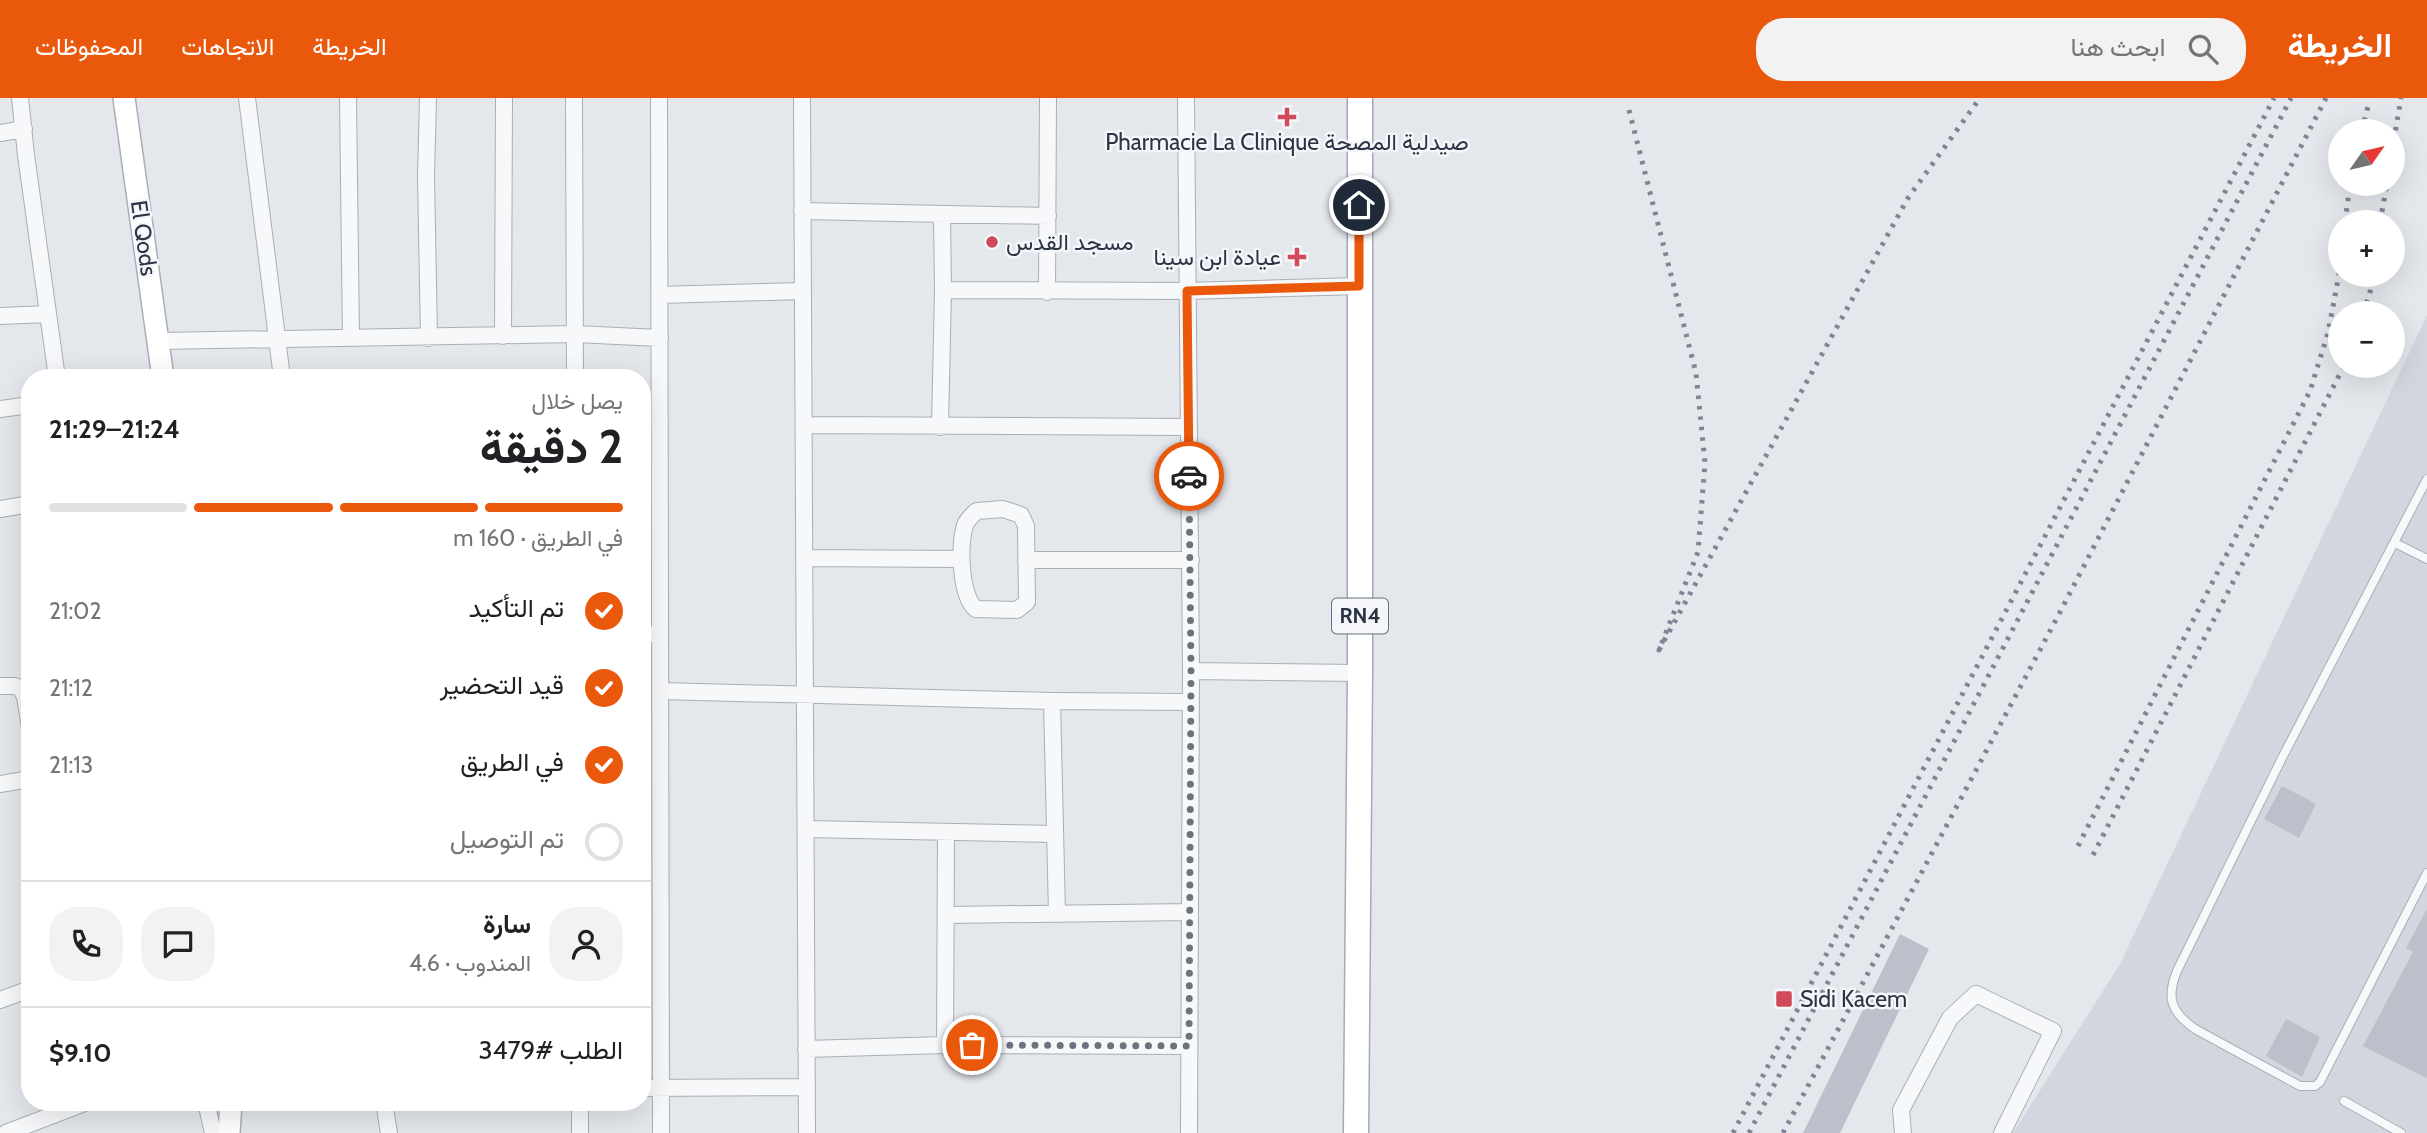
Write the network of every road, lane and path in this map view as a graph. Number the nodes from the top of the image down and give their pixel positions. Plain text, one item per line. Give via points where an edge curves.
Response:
1 (20, 98) edge
2 (124, 98) edge
3 (247, 98) edge
4 (348, 98) edge
5 (428, 98) edge
6 (504, 98) edge
7 (574, 98) edge
8 (659, 98) edge
9 (802, 98) edge
10 (1048, 98) edge
11 (1186, 98) edge
12 (1360, 98) edge
13 (23, 129) junction
14 (0, 133) edge
15 (802, 211) junction
16 (942, 214) junction
17 (1048, 216) junction
18 (1359, 286) junction
19 (943, 290) junction
20 (802, 291) junction
21 (1187, 291) junction
22 (1046, 292) junction
23 (660, 295) junction
24 (48, 314) junction
25 (0, 316) edge
26 (575, 334) junction
27 (503, 336) junction
28 (277, 338) junction
29 (351, 338) junction
30 (429, 338) junction
31 (660, 338) junction
32 (159, 341) junction
33 (56, 369) edge
34 (162, 369) edge
35 (281, 369) edge
36 (576, 369) edge
37 (21, 406) edge
38 (0, 408) edge
39 (805, 425) junction
40 (940, 427) junction
41 (1188, 427) junction
42 (2427, 479) edge
43 (651, 488) edge
44 (660, 488) junction
45 (0, 503) edge
46 (21, 506) edge
47 (0, 509) edge
48 (2395, 543) junction
49 (804, 558) junction
50 (961, 559) junction
51 (1026, 559) junction
52 (2427, 559) edge
53 (1191, 560) junction
54 (651, 634) edge
55 (660, 634) junction
56 (1191, 671) junction
57 (1360, 673) junction
58 (0, 686) edge
59 (21, 688) edge
60 (660, 691) junction
61 (805, 694) junction
62 (1052, 701) junction
63 (1190, 702) junction
64 (21, 780) edge
65 (0, 783) edge
66 (651, 800) edge
67 (660, 800) junction
68 (806, 829) junction
69 (946, 832) junction
70 (1055, 834) junction
71 (2427, 873) edge
72 (1190, 912) junction
73 (1056, 914) junction
74 (947, 915) junction
75 (21, 992) edge
76 (0, 1000) edge
77 (945, 1045) junction
78 (1189, 1046) junction
79 (806, 1049) junction
80 (660, 1087) junction
81 (807, 1087) junction
82 (651, 1088) edge
83 (2344, 1101) dead end
84 (63, 1111) edge
85 (208, 1111) edge
86 (230, 1111) edge
87 (385, 1111) edge
88 (580, 1111) edge
89 (6, 1133) edge
90 (212, 1133) edge
91 (229, 1133) edge
92 (388, 1133) edge
93 (580, 1133) edge
94 (661, 1133) edge
95 (807, 1133) edge
96 (1189, 1133) edge
97 (1356, 1133) edge
98 (1903, 1133) edge
99 (2002, 1133) edge
100 (2401, 1133) edge

1 - 13 street
2 - 32 street, El Qods
3 - 28 street
4 - 29 street
5 - 30 street
6 - 27 street
7 - 26 street
8 - 23 street
9 - 15 street
10 - 17 street
11 - 21 street
12 - 18 main road, RN4
13 - 14 street
13 - 24 street
15 - 16 street
15 - 20 street
16 - 17 street
16 - 19 street
17 - 22 street
18 - 21 street
18 - 57 main road, RN4
19 - 22 street
19 - 40 street
20 - 23 street
20 - 39 street
21 - 22 street
21 - 41 street
23 - 31 street
24 - 25 street
24 - 33 street
26 - 27 street
26 - 31 street
26 - 36 street
27 - 30 street
28 - 29 street
28 - 32 street
28 - 35 street
29 - 30 street
31 - 44 street
32 - 34 street, El Qods
37 - 38 street
39 - 40 street
39 - 49 street
40 - 41 street
41 - 53 street
42 - 48 lane
43 - 44 street
44 - 55 street
45 - 47 street
46 - 47 street
48 - 52 lane
48 - 71 lane via 2177,971 2170,994 2175,1011 2194,1029 2300,1086 2315,1086
49 - 50 street
49 - 61 street
50 - 51 street via 971,516 981,510 1003,509 1025,521
50 - 51 street via 971,606 1017,610 1025,605
51 - 53 street
53 - 56 street
54 - 55 street
55 - 60 street
56 - 57 street
56 - 63 street
57 - 97 main road, RN4
58 - 59 street
60 - 61 street
60 - 67 street
61 - 62 street
61 - 68 street
62 - 63 street
62 - 70 street
63 - 72 street
64 - 65 street
66 - 67 street
67 - 80 street
68 - 69 street
68 - 79 street
69 - 70 street
69 - 74 street
70 - 73 street
72 - 73 street
72 - 78 street
73 - 74 street
74 - 77 street
75 - 76 street
77 - 78 street
77 - 79 street
78 - 96 street
79 - 81 street
80 - 81 street
80 - 82 street
80 - 94 street
81 - 95 street
83 - 100 lane
84 - 89 street
85 - 90 street
86 - 91 street
87 - 92 street
88 - 93 street
98 - 99 street via 1901,1110 1950,1018 1976,994 2053,1031

